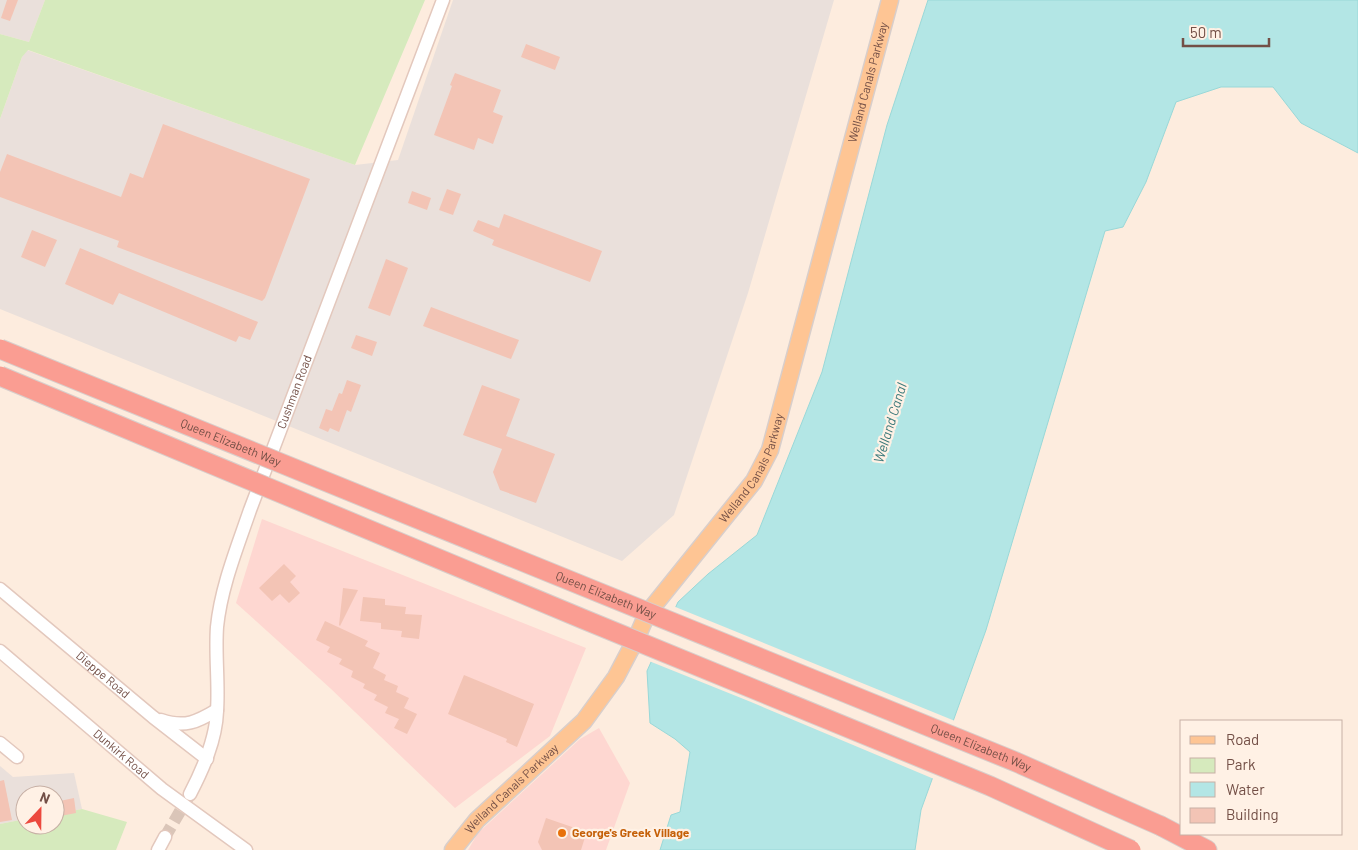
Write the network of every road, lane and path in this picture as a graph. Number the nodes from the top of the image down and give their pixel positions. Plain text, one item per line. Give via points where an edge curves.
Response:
1 (443, 0) edge
2 (890, 0) edge
3 (0, 349) edge
4 (0, 376) edge
5 (0, 588) edge
6 (0, 651) edge
7 (218, 710) junction
8 (153, 717) junction
9 (0, 742) edge
10 (17, 757) dead end
11 (206, 759) junction
12 (190, 794) tunnel mouth
13 (165, 837) tunnel mouth
14 (158, 850) edge
15 (246, 850) edge
16 (453, 850) edge
17 (1131, 850) edge
18 (1207, 850) edge

1 - 7 street, Cushman Road via 234,557 217,628
2 - 16 main road, Welland Canals Parkway via 770,450 754,481 647,614 616,677 584,721 476,820
3 - 18 highway, Queen Elizabeth Way, bridge via 1016,762 1161,826
4 - 17 highway, bridge via 990,786
5 - 8 street, Dieppe Road
6 - 15 street, Dunkirk Road via 162,789
7 - 8 street via 180,725
7 - 11 street, Cushman Road
8 - 11 street, Dieppe Road
9 - 10 street
11 - 12 street, Cushman Road
13 - 14 street

